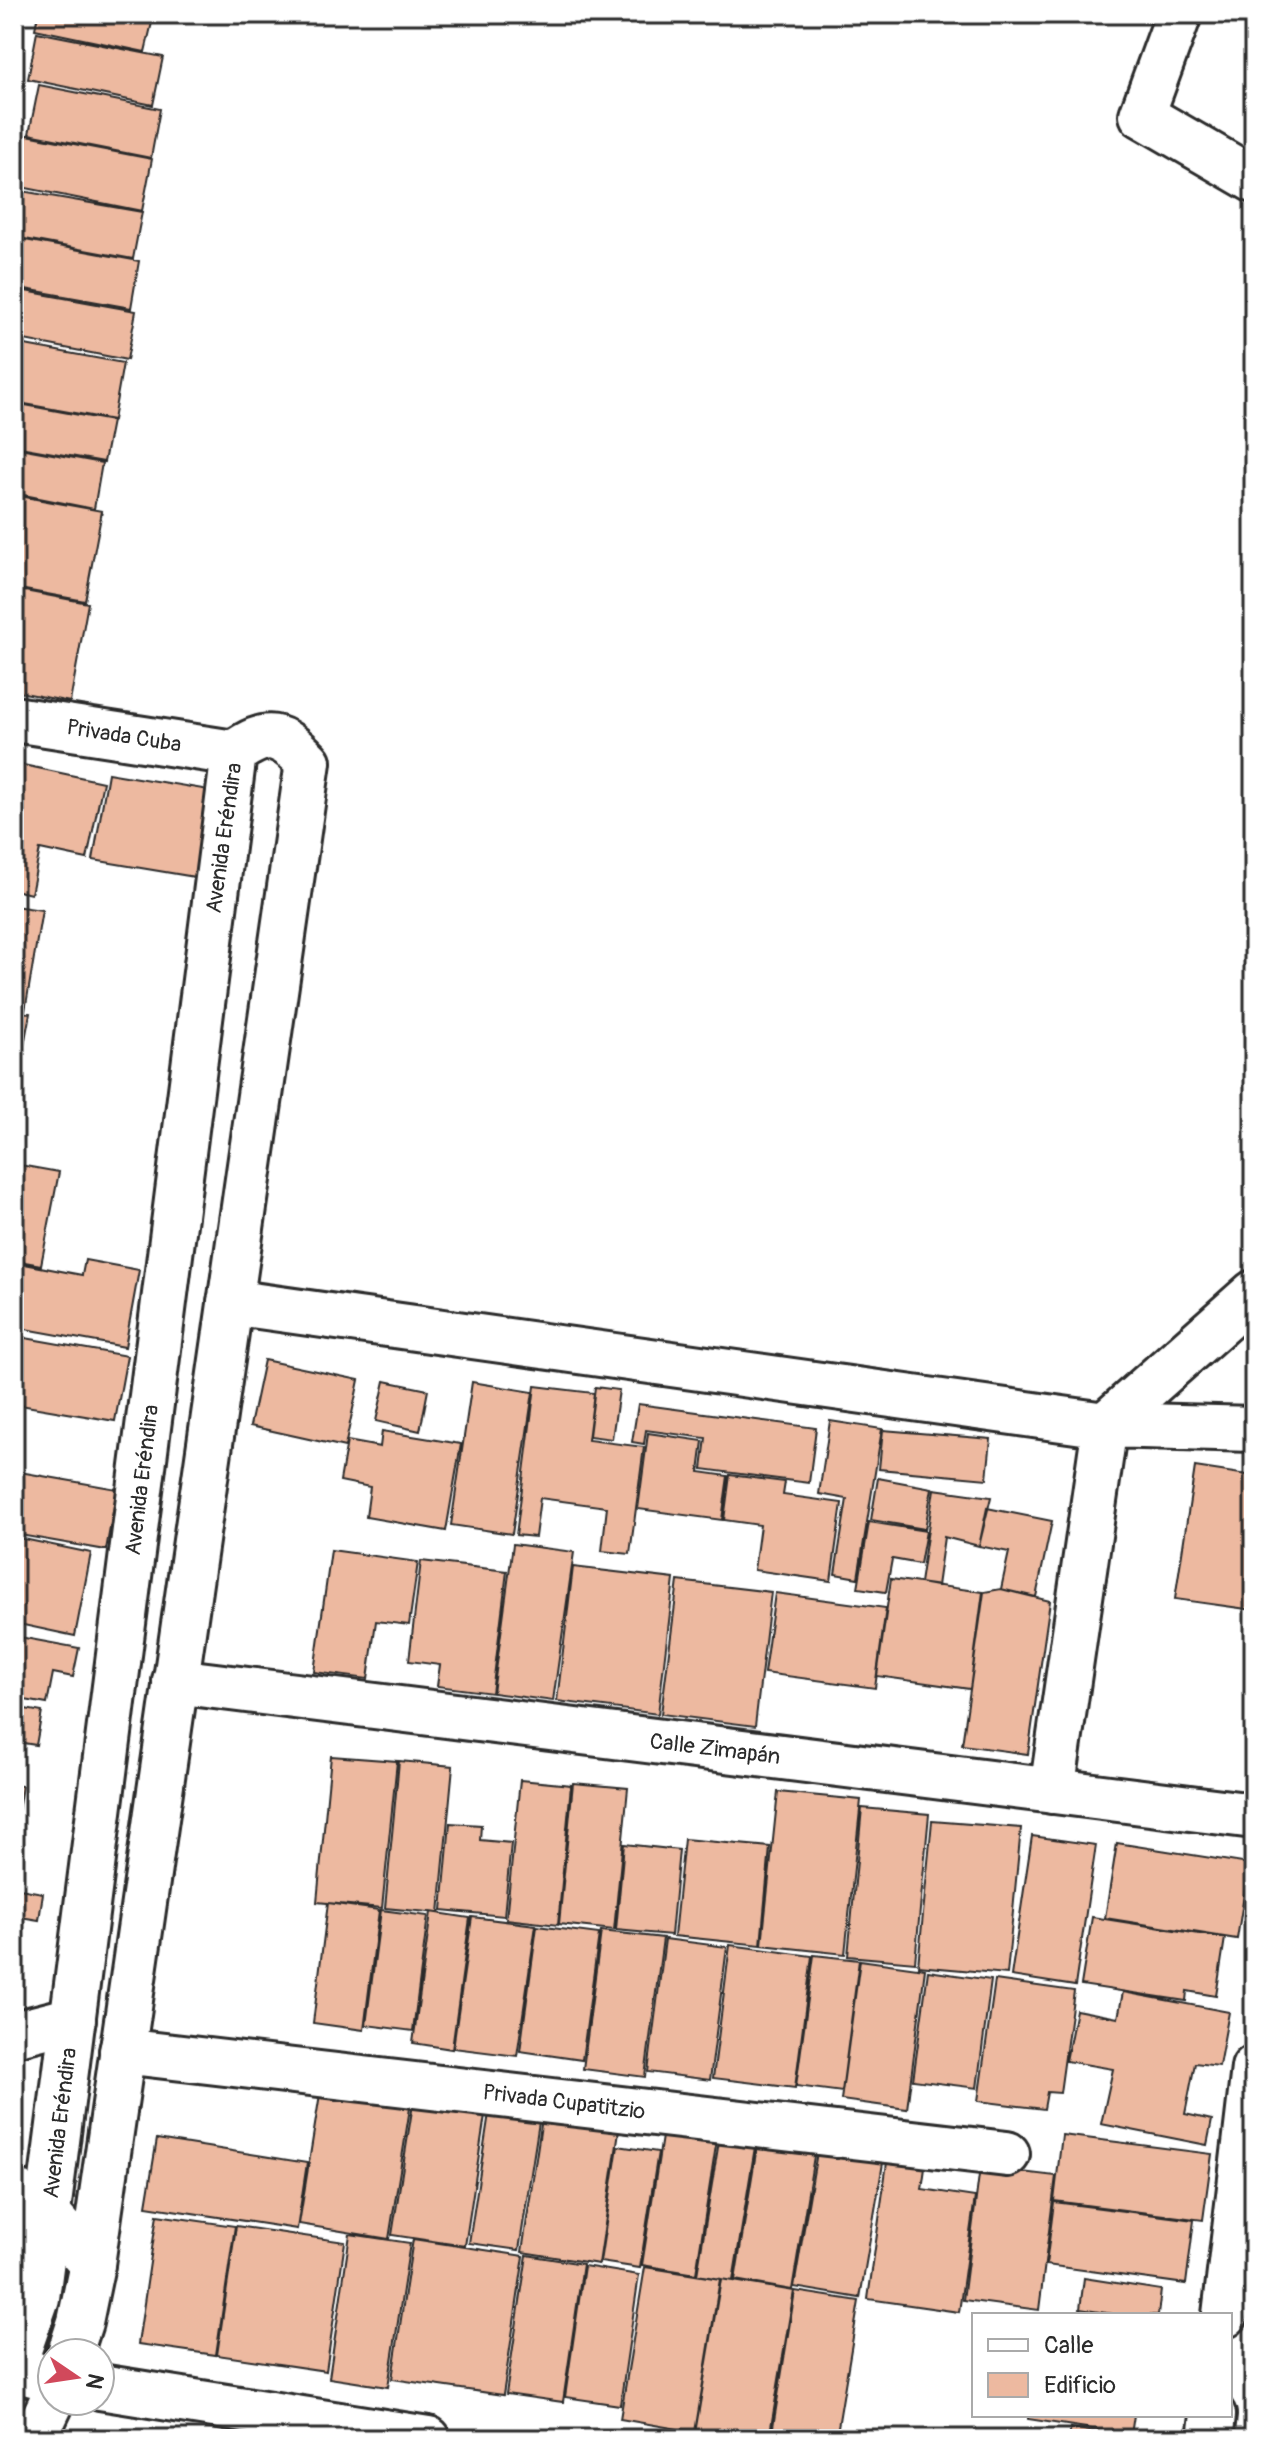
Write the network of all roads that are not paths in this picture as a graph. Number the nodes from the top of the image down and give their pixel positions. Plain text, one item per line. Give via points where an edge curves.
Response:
1 (1179, 14) edge
2 (1254, 180) edge
3 (14, 719) edge
4 (234, 753) junction
5 (1254, 1293) edge
6 (230, 1302) junction
7 (1105, 1425) junction
8 (1254, 1429) edge
9 (175, 1681) junction
10 (1052, 1791) junction
11 (1254, 1816) edge
12 (73, 2019) junction
13 (14, 2034) edge
14 (122, 2051) junction
15 (1254, 2068) edge
16 (1007, 2154) dead end
17 (1247, 2188) edge
18 (31, 2203) edge
19 (92, 2264) junction
20 (1225, 2313) edge
21 (75, 2337) edge
22 (14, 2366) edge
23 (36, 2374) edge
24 (116, 2390) edge
25 (44, 2417) edge
26 (1213, 2417) edge
27 (34, 2439) edge
28 (428, 2439) edge
29 (1210, 2439) edge

1 - 2 street via 1142,115
3 - 4 street, Privada Cuba
4 - 6 street, Avenida Eréndira via 254,739 273,737 288,742 308,762
4 - 12 street, Avenida Eréndira
5 - 7 street
6 - 7 street
6 - 9 street, Avenida Eréndira
7 - 8 street
7 - 10 street
9 - 10 street, Calle Zimapán
9 - 14 street, Avenida Eréndira
10 - 11 street, Calle Zimapán
12 - 13 street
12 - 18 street, Avenida Eréndira
14 - 16 street, Privada Cupatitzio
14 - 19 street, Avenida Eréndira
15 - 17 street
17 - 20 street
18 - 19 street
18 - 22 street, Avenida Eréndira via 37,2298
19 - 21 street, Avenida Eréndira
22 - 23 street
24 - 28 street
25 - 27 street
26 - 29 street

